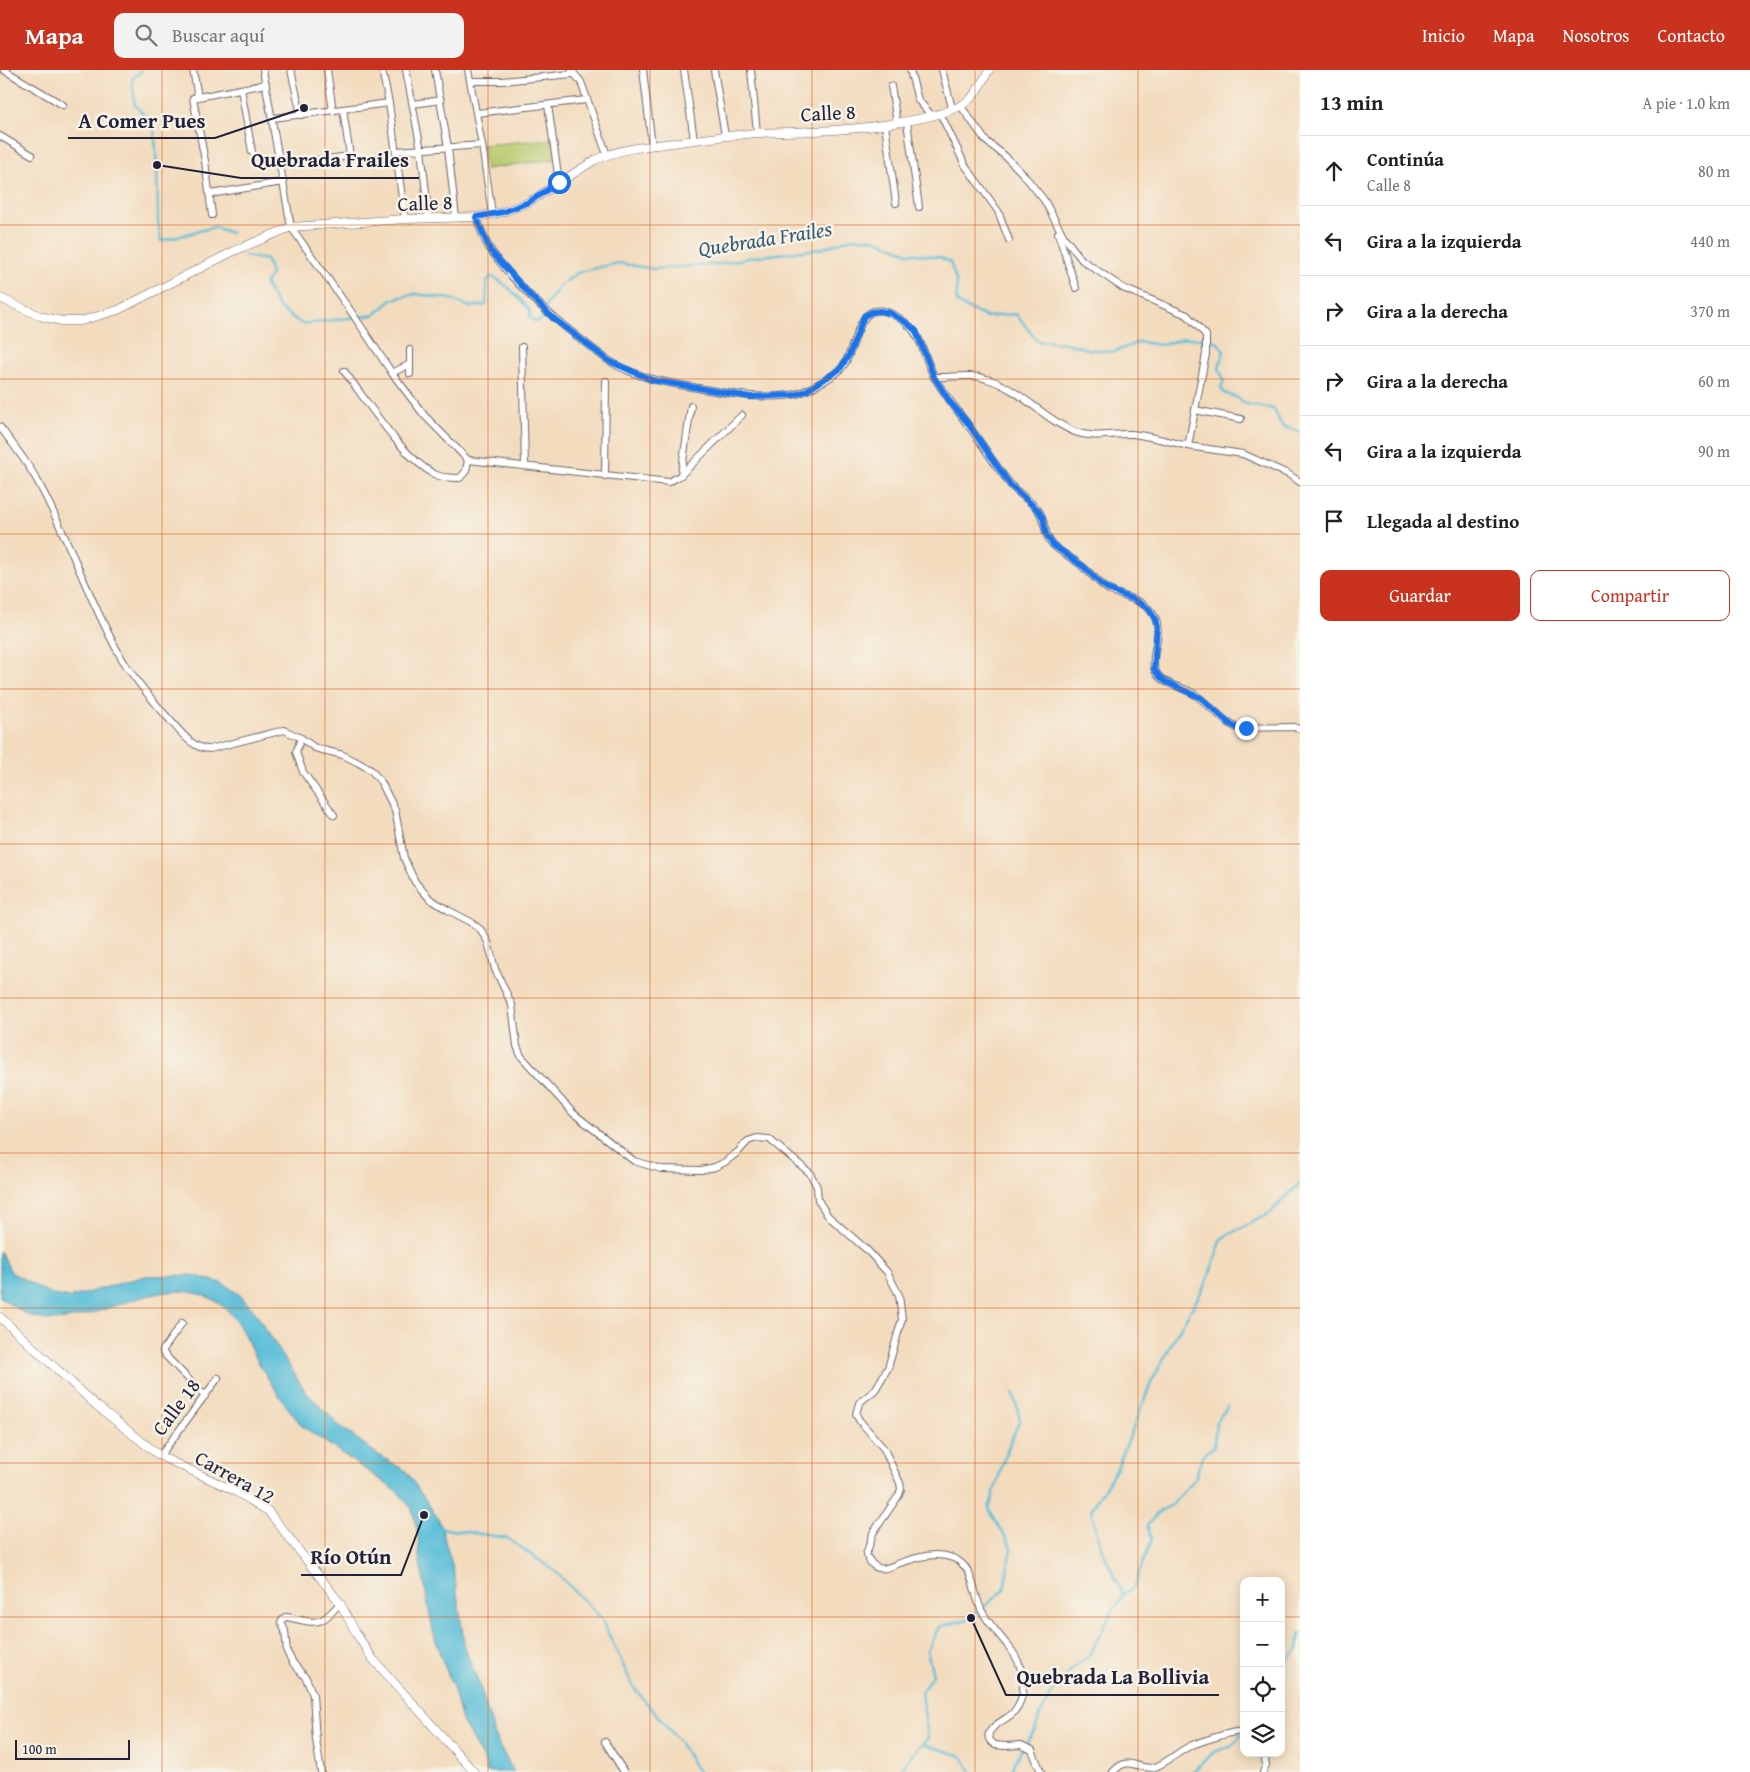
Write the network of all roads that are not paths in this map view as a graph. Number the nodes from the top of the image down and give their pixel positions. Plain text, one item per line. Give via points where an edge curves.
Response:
1 (4, 70) edge
2 (193, 70) edge
3 (264, 70) edge
4 (292, 70) edge
5 (327, 70) edge
6 (382, 70) edge
7 (406, 70) edge
8 (435, 70) edge
9 (468, 70) edge
10 (643, 70) edge
11 (684, 70) edge
12 (714, 70) edge
13 (751, 70) edge
14 (910, 70) edge
15 (942, 70) edge
16 (989, 70) edge
17 (572, 72) edge
18 (470, 81) junction
19 (266, 84) junction
20 (891, 86) dead end
21 (241, 89) junction
22 (198, 97) junction
23 (441, 100) junction
24 (586, 100) junction
25 (389, 103) junction
26 (413, 104) junction
27 (548, 105) junction
28 (63, 106) dead end
29 (956, 106) junction
30 (343, 109) junction
31 (333, 110) junction
32 (477, 113) junction
33 (301, 115) junction
34 (936, 115) junction
35 (273, 118) junction
36 (907, 122) junction
37 (897, 123) junction
38 (885, 125) junction
39 (757, 134) junction
40 (0, 136) edge
41 (725, 136) junction
42 (694, 140) junction
43 (482, 145) junction
44 (652, 146) junction
45 (448, 148) junction
46 (421, 150) junction
47 (252, 152) dead end
48 (396, 152) junction
49 (32, 155) dead end
50 (606, 155) junction
51 (281, 165) junction
52 (283, 182) junction
53 (559, 182) junction
54 (210, 194) junction
55 (896, 203) dead end
56 (919, 207) dead end
57 (492, 214) junction
58 (212, 215) dead end
59 (476, 217) junction
60 (1053, 217) junction
61 (429, 218) junction
62 (456, 218) junction
63 (405, 219) junction
64 (291, 227) junction
65 (1009, 240) dead end
66 (1076, 288) dead end
67 (0, 298) edge
68 (522, 347) dead end
69 (410, 350) dead end
70 (410, 364) junction
71 (344, 371) dead end
72 (392, 372) junction
73 (410, 374) dead end
74 (934, 377) junction
75 (606, 381) dead end
76 (691, 406) dead end
77 (1195, 410) junction
78 (742, 416) dead end
79 (1241, 419) dead end
80 (0, 427) edge
81 (1188, 446) junction
82 (468, 460) junction
83 (525, 466) junction
84 (681, 475) junction
85 (605, 476) junction
86 (1300, 482) edge
87 (1300, 729) edge
88 (301, 738) junction
89 (334, 815) dead end
90 (0, 1317) edge
91 (182, 1323) dead end
92 (218, 1378) dead end
93 (205, 1396) junction
94 (160, 1456) junction
95 (340, 1603) junction
96 (1240, 1732) edge
97 (605, 1742) dead end
98 (1265, 1757) edge
99 (321, 1771) edge
100 (474, 1772) edge
101 (624, 1772) edge
102 (1041, 1772) edge
103 (1113, 1772) edge
104 (1263, 1772) edge

1 - 28 street
2 - 22 street
3 - 19 street
4 - 33 street
5 - 31 street
6 - 25 street
7 - 26 street
8 - 23 street
9 - 18 street
10 - 44 street
11 - 42 street
12 - 41 street
13 - 39 street
14 - 34 street via 918,100
15 - 29 street
16 - 29 street, Calle 8 via 976,92
17 - 18 street via 502,81
17 - 24 street via 580,82
18 - 32 street
19 - 21 street
19 - 35 street
20 - 37 street
21 - 22 street
21 - 47 street
22 - 54 street via 193,98
23 - 26 street
23 - 45 street
24 - 27 street
24 - 50 street
25 - 30 street
25 - 48 street
26 - 46 street
27 - 32 street
27 - 53 street
29 - 34 street, Calle 8
29 - 60 street via 986,141 1023,174
30 - 31 street
30 - 51 street via 350,156
31 - 33 street
32 - 43 street
33 - 35 street
34 - 36 street, Calle 8
34 - 65 street via 965,166 998,211
35 - 51 street
36 - 37 street, Calle 8
36 - 56 street
37 - 38 street, Calle 8
38 - 39 street, Calle 8
38 - 55 street
39 - 41 street, Calle 8
40 - 49 street
41 - 42 street, Calle 8
42 - 44 street, Calle 8
43 - 45 street
43 - 57 street
44 - 50 street, Calle 8
45 - 46 street
45 - 62 street
46 - 48 street
46 - 61 street
48 - 63 street
50 - 53 street, Calle 8
51 - 52 street
52 - 54 street
52 - 64 street
53 - 57 street, Calle 8 via 529,202
54 - 58 street
57 - 59 street, Calle 8
59 - 62 street, Calle 8
59 - 74 street via 490,250 553,318 609,361 652,380 750,397 794,395 840,369 864,316 880,311 890,313 916,331
60 - 66 street
60 - 77 street via 1082,260 1123,288 1187,315 1207,337
61 - 62 street, Calle 8
61 - 63 street, Calle 8
63 - 64 street, Calle 8
64 - 67 street, Calle 8 via 234,251 118,310 81,321 40,316
64 - 72 street
68 - 83 street
69 - 70 street
70 - 72 street
70 - 73 street
71 - 82 street via 413,459 435,475 460,478 466,471
72 - 82 street via 424,415
74 - 81 street via 988,379 1010,389 1077,432 1093,436 1133,434
74 - 87 street via 1011,486 1038,510 1053,545 1101,584 1149,609 1157,627 1154,669 1159,676 1201,698 1237,728
75 - 85 street
76 - 84 street
77 - 79 street
77 - 81 street
78 - 84 street
80 - 88 street via 37,478 99,616 123,660 149,696 191,743 210,749 284,730
81 - 86 street via 1243,454
82 - 83 street
83 - 85 street
84 - 85 street via 669,482
88 - 89 street via 296,752 303,772
88 - 102 street via 315,748 360,763 381,782 395,810 404,858 415,882 430,899 481,930 512,1005 521,1056 573,1113 634,1162 661,1169 715,1167 748,1141 769,1139 810,1173 817,1187 818,1200 828,1216 887,1272 899,1296 902,1319 888,1368 875,1390 859,1403 856,1414 884,1448 901,1489 873,1533 866,1555 878,1568 931,1555 953,1558 962,1563 970,1574 978,1604 1015,1654 1024,1683 1021,1701 1012,1714 994,1726 989,1733 990,1738 1000,1746 1021,1745 1032,1750
90 - 94 street, Carrera 12 via 97,1406
91 - 93 street via 163,1353
92 - 93 street, Calle 18
93 - 94 street, Calle 18
94 - 95 street, Carrera 12 via 235,1491 268,1511
95 - 99 street via 329,1617 318,1622 285,1617 281,1622 287,1652 306,1678 313,1696
95 - 100 street, Carrera 12 via 372,1658
96 - 103 street via 1189,1746 1152,1768 1125,1763
97 - 101 street
98 - 104 street

